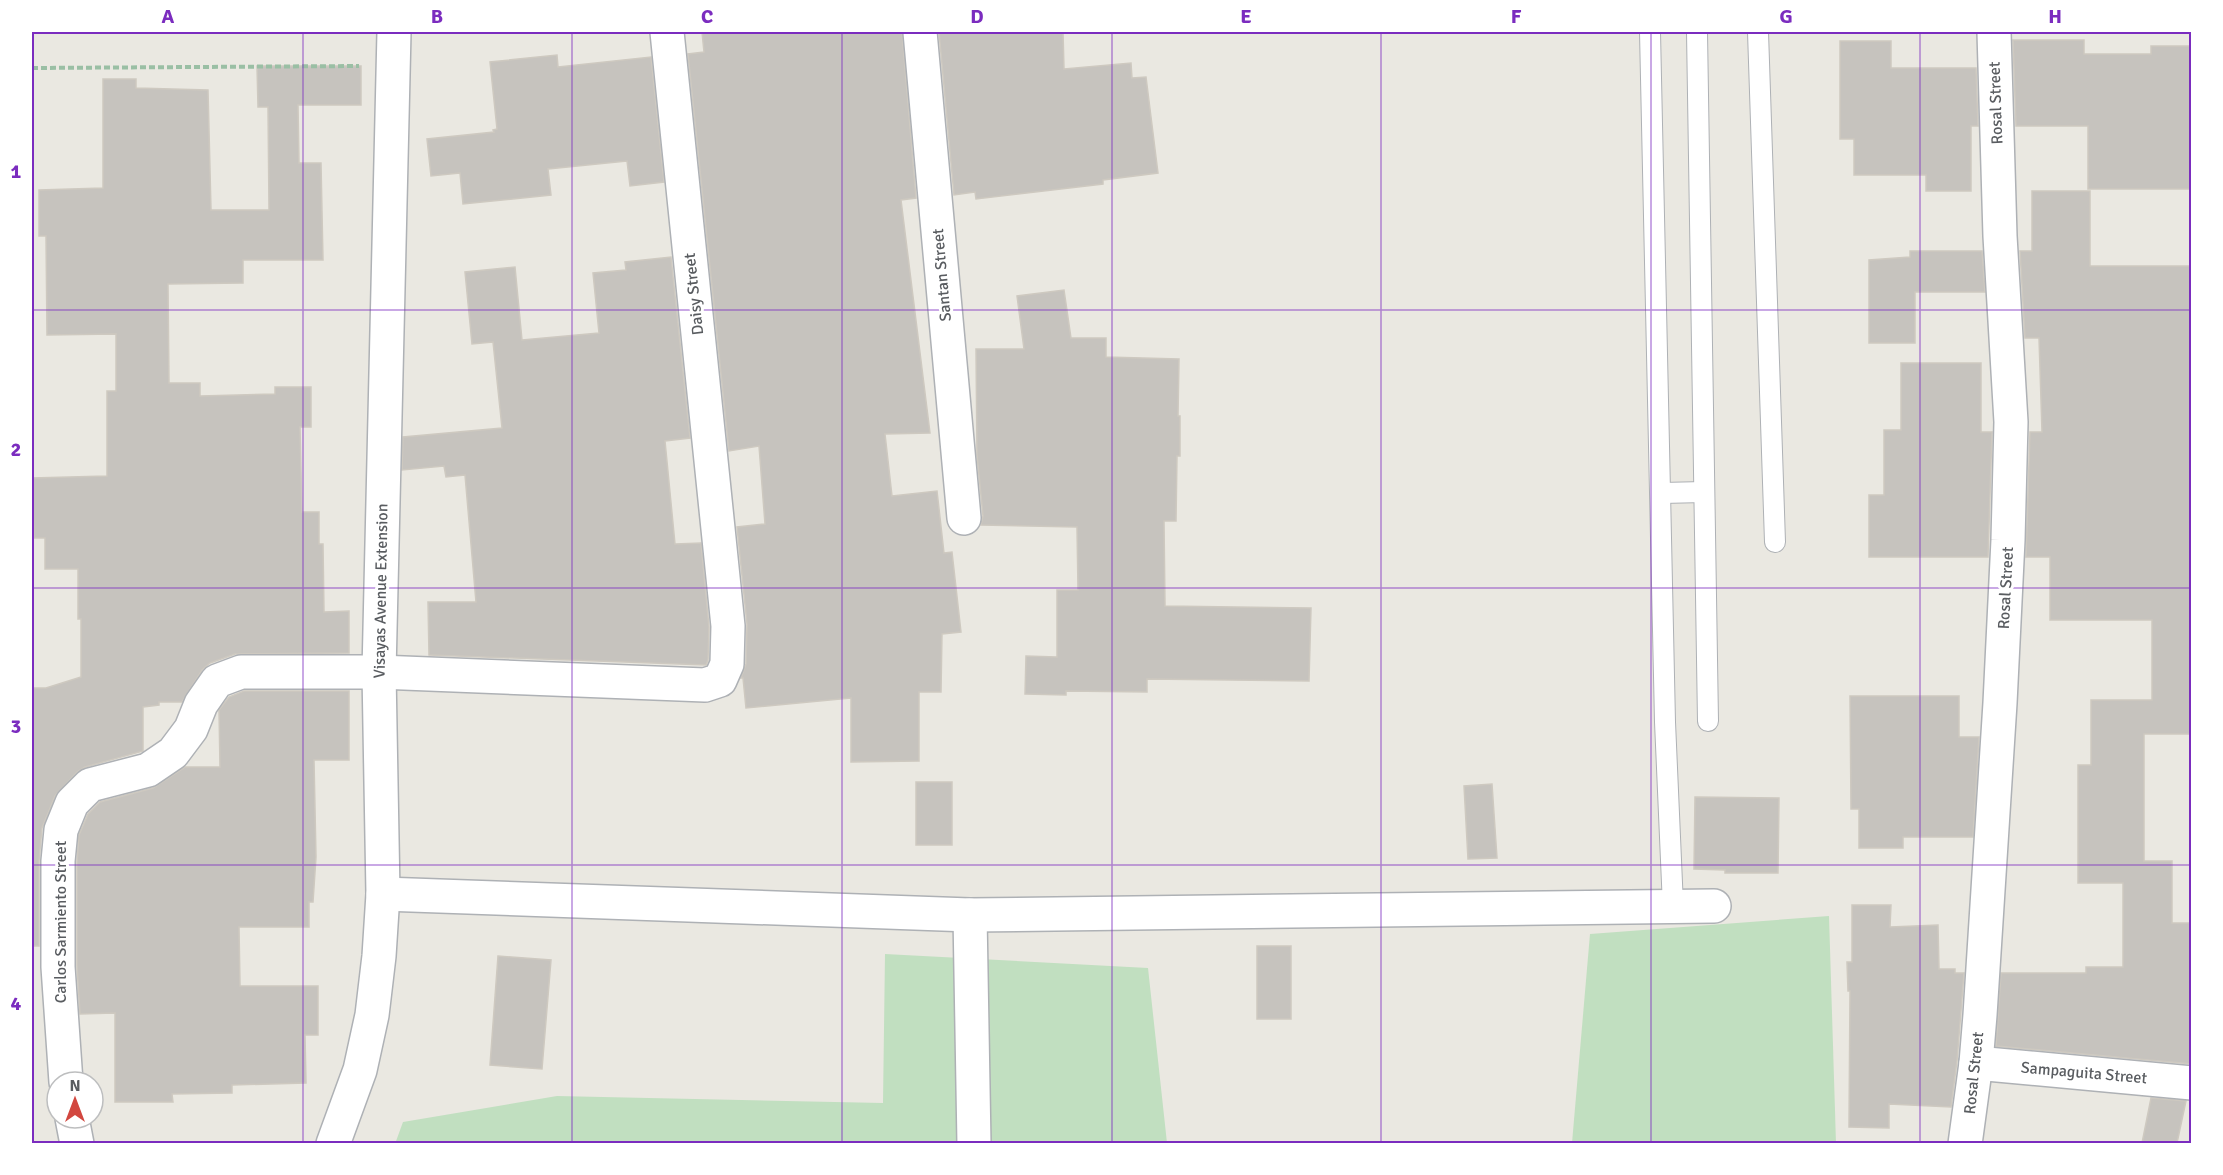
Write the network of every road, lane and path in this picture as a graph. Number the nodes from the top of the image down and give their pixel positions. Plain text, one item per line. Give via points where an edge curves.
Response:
1 (394, 32) edge
2 (667, 32) edge
3 (920, 32) edge
4 (1650, 32) edge
5 (1697, 32) edge
6 (1758, 32) edge
7 (1994, 32) edge
8 (392, 66) junction
9 (32, 68) edge
10 (1704, 492) junction
11 (1662, 493) junction
12 (963, 518) dead end
13 (1775, 542) dead end
14 (379, 672) junction
15 (1708, 721) dead end
16 (383, 894) junction
17 (1673, 906) junction
18 (1714, 906) dead end
19 (970, 915) junction
20 (1976, 1063) junction
21 (65, 1070) edge
22 (2192, 1083) edge
23 (333, 1143) edge
24 (974, 1143) edge
25 (1965, 1143) edge

1 - 8 street, Visayas Avenue Extension
2 - 14 street, Daisy Street via 728,626 727,664 720,680 705,685
3 - 12 street, Santan Street
4 - 11 lane
5 - 10 lane
6 - 13 lane
7 - 20 street, Rosal Street via 2011,422 2000,704
8 - 9 path
8 - 14 street, Visayas Avenue Extension
10 - 11 lane
10 - 15 lane
11 - 17 lane via 1665,723
14 - 16 street, Visayas Avenue Extension
14 - 21 street, Carlos Sarmiento Street via 241,672 217,681 173,753 148,770 90,785 72,803 61,830 58,861 58,967
16 - 19 street
16 - 23 street, Visayas Avenue Extension via 372,1015 360,1070
17 - 18 street
17 - 19 street
19 - 24 street
20 - 22 street, Sampaguita Street
20 - 25 street, Rosal Street

